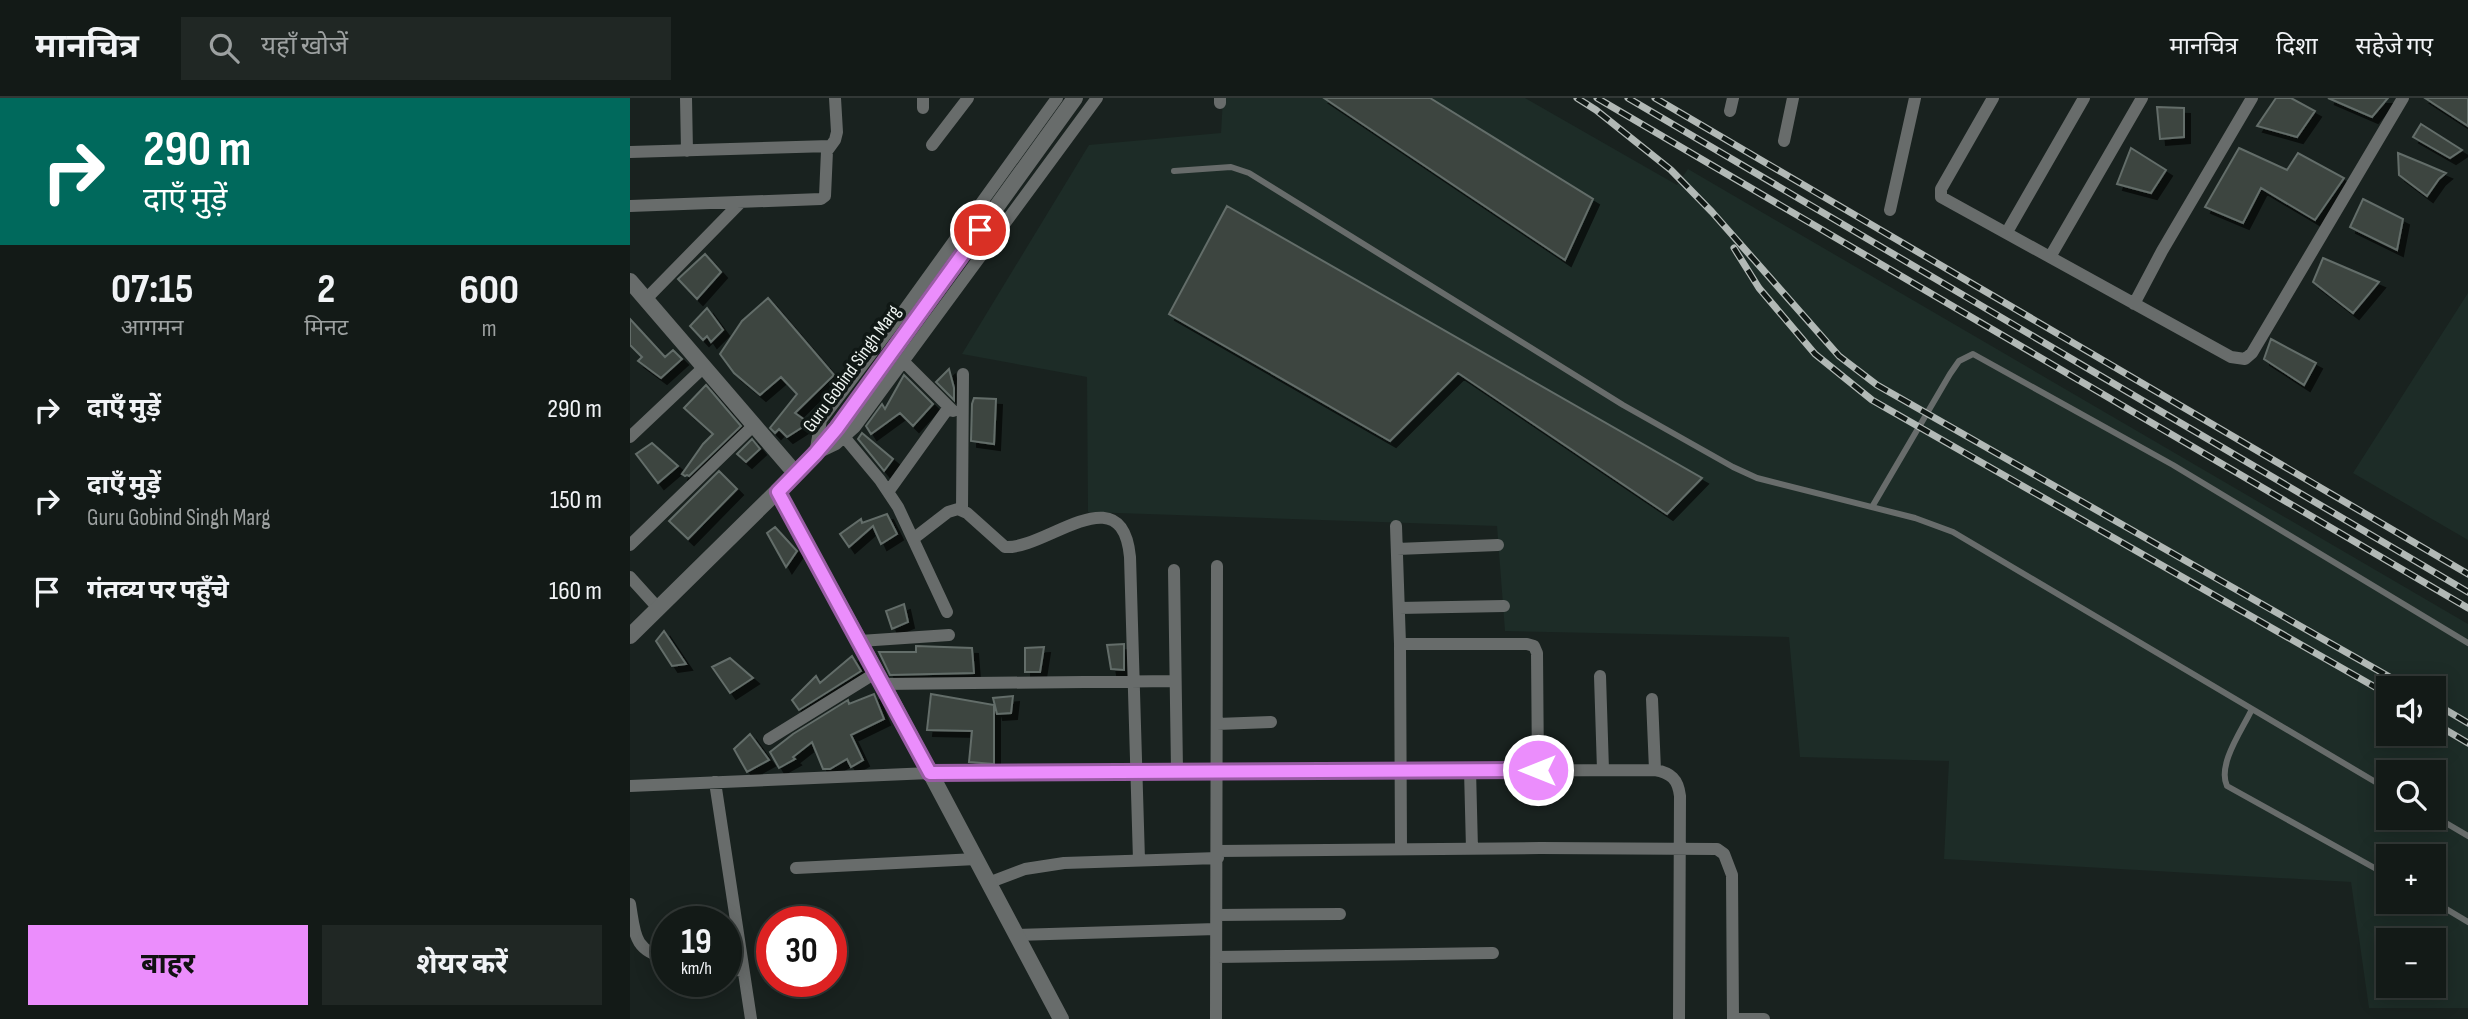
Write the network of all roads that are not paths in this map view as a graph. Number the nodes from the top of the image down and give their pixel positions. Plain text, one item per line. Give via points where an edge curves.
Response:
1 (686, 98) edge
2 (835, 98) edge
3 (968, 98) edge
4 (1057, 98) edge
5 (1075, 98) edge
6 (1097, 98) edge
7 (1793, 98) edge
8 (1915, 98) edge
9 (1993, 98) edge
10 (2084, 98) edge
11 (2142, 98) edge
12 (2252, 98) edge
13 (2403, 98) edge
14 (1784, 141) dead end
15 (932, 145) dead end
16 (830, 146) junction
17 (687, 151) junction
18 (630, 152) edge
19 (1174, 171) dead end
20 (741, 202) junction
21 (630, 206) edge
22 (1890, 210) dead end
23 (2007, 232) junction
24 (2050, 257) junction
25 (630, 282) edge
26 (646, 299) junction
27 (2134, 304) junction
28 (904, 362) junction
29 (704, 367) junction
30 (962, 374) dead end
31 (949, 407) junction
32 (962, 419) junction
33 (754, 425) junction
34 (841, 433) junction
35 (630, 437) edge
36 (815, 454) junction
37 (796, 474) junction
38 (778, 492) junction
39 (888, 492) junction
40 (1872, 507) junction
41 (962, 510) junction
42 (1396, 526) dead end
43 (913, 539) junction
44 (630, 545) edge
45 (1497, 545) dead end
46 (1397, 549) junction
47 (1217, 566) dead end
48 (1174, 570) dead end
49 (630, 577) edge
50 (1504, 606) dead end
51 (658, 608) junction
52 (1399, 608) junction
53 (947, 612) dead end
54 (949, 635) dead end
55 (630, 636) edge
56 (860, 641) junction
57 (2468, 643) edge
58 (1400, 644) junction
59 (1600, 676) dead end
60 (880, 678) junction
61 (1175, 681) junction
62 (1133, 682) junction
63 (1652, 699) dead end
64 (2252, 711) junction
65 (1271, 722) dead end
66 (1217, 724) junction
67 (769, 739) dead end
68 (1177, 770) junction
69 (1402, 770) junction
70 (1470, 770) junction
71 (1538, 770) junction
72 (1603, 770) junction
73 (1655, 770) junction
74 (1137, 771) junction
75 (1217, 771) junction
76 (930, 773) junction
77 (715, 782) junction
78 (2376, 783) edge
79 (630, 786) edge
80 (2446, 823) edge
81 (2468, 836) edge
82 (1679, 848) junction
83 (1401, 849) junction
84 (1472, 849) junction
85 (1218, 855) junction
86 (976, 859) junction
87 (1139, 860) junction
88 (796, 868) dead end
89 (2376, 869) edge
90 (988, 883) junction
91 (630, 904) edge
92 (2446, 909) edge
93 (1340, 914) dead end
94 (1217, 915) junction
95 (2468, 922) edge
96 (1216, 929) junction
97 (1016, 935) junction
98 (651, 952) edge
99 (1493, 953) dead end
100 (1216, 957) junction
101 (743, 971) joint
102 (751, 1019) edge
103 (1061, 1019) edge
104 (1216, 1019) edge
105 (1679, 1019) edge
106 (1735, 1019) edge
107 (1764, 1019) edge

1 - 17 street
2 - 16 street via 837,137
3 - 15 street
4 - 36 street via 821,420
5 - 34 street, Guru Gobind Singh Marg
6 - 28 street
7 - 14 street
8 - 22 street
9 - 23 street via 1940,195
10 - 23 street
11 - 24 street
12 - 27 street
13 - 27 street via 2249,357 2231,357
16 - 17 street
16 - 20 street via 825,196
17 - 18 street
19 - 40 lane via 1231,167 1249,173 1623,405 1733,467 1757,478
20 - 21 street
20 - 26 street
23 - 24 street
24 - 27 street
25 - 26 street
26 - 29 street
28 - 31 street
28 - 34 street
29 - 33 street
29 - 35 street
30 - 32 street
31 - 32 street
31 - 39 street
32 - 41 street
33 - 37 street
33 - 44 street
34 - 36 street, Guru Gobind Singh Marg
34 - 39 street
36 - 37 street, Guru Gobind Singh Marg
37 - 38 street, Guru Gobind Singh Marg
38 - 51 street, Guru Gobind Singh Marg
38 - 56 street
39 - 43 street
40 - 57 lane via 1950,374 1959,361 1973,354 2173,466
40 - 64 lane via 1952,532
41 - 43 street via 948,512
41 - 62 street via 1005,547 1028,544 1085,519 1104,518 1123,529 1129,547
42 - 46 street
43 - 53 street
45 - 46 street
46 - 52 street
47 - 66 street
48 - 61 street
49 - 51 street
50 - 52 street
51 - 55 street, Guru Gobind Singh Marg
52 - 58 street
54 - 56 street
56 - 60 street
58 - 69 street
58 - 71 street via 1534,646
59 - 72 street
60 - 62 street
60 - 67 street
60 - 76 street
61 - 62 street
61 - 68 street
62 - 74 street
63 - 73 street
64 - 78 lane
64 - 89 lane via 2224,766 2227,786
65 - 66 street
66 - 75 street
68 - 74 street
68 - 75 street
69 - 70 street
69 - 75 street
69 - 83 street
70 - 71 street
70 - 84 street
71 - 72 street
72 - 73 street
73 - 82 street via 1671,774 1679,787
74 - 76 street
74 - 87 street
75 - 85 street
76 - 77 street
76 - 86 street
77 - 79 street
77 - 101 street
80 - 81 lane
82 - 84 street
82 - 105 street
82 - 106 street via 1717,849 1730,866
83 - 84 street
83 - 85 street
85 - 87 street
85 - 94 street
86 - 88 street
86 - 90 street
87 - 90 street via 1045,865
90 - 97 street
91 - 98 street via 636,939 642,949
92 - 95 lane
93 - 94 street
94 - 96 street
96 - 97 street
96 - 100 street
97 - 103 street
99 - 100 street
100 - 104 street
101 - 102 street
106 - 107 street

